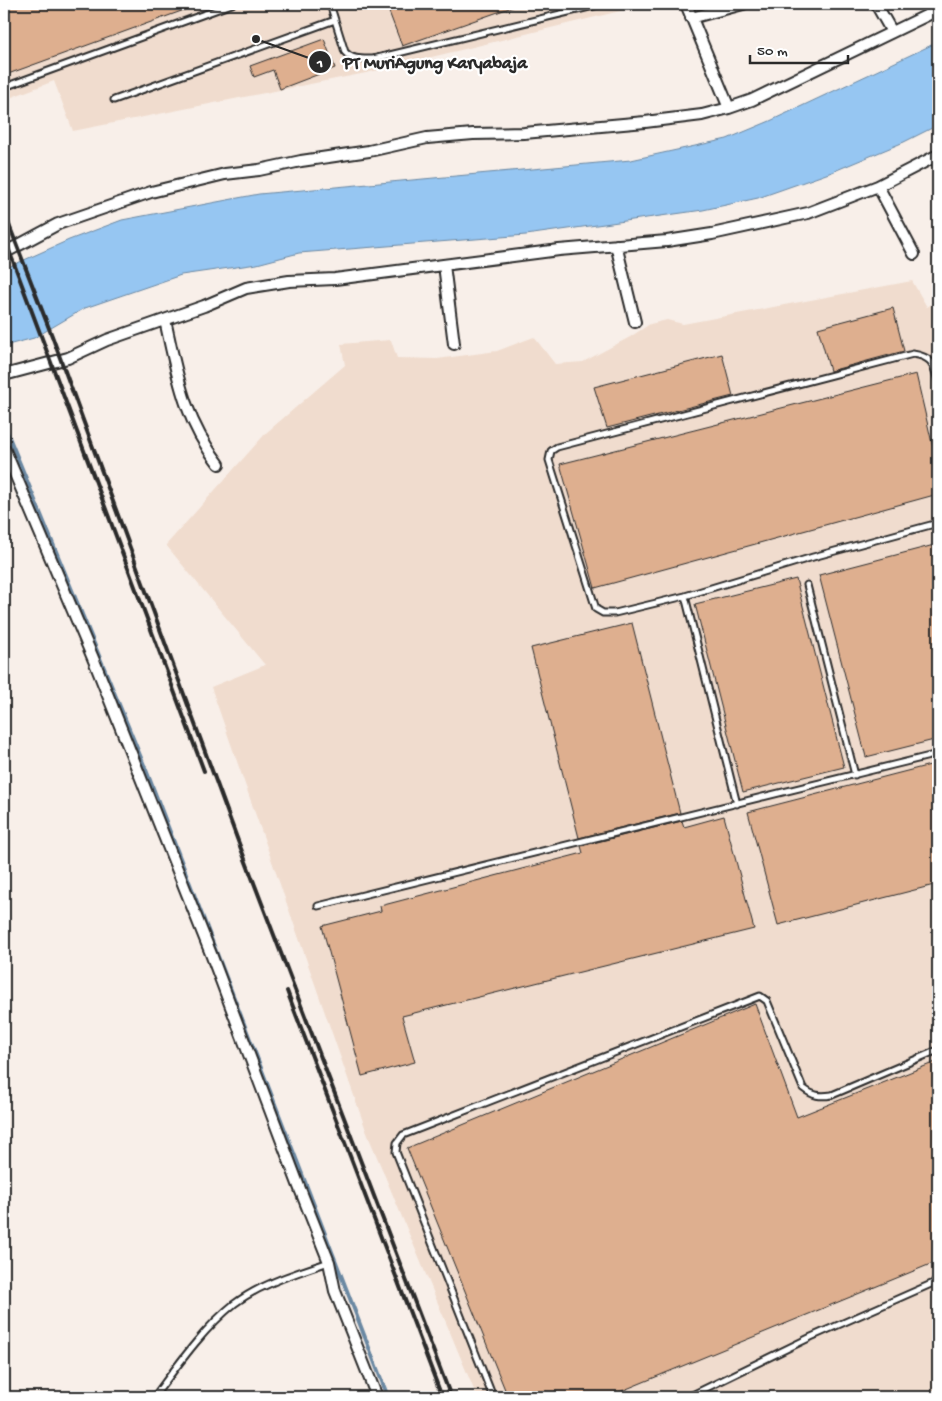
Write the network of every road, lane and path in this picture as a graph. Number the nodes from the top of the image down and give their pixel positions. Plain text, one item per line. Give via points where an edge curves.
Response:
1 (232, 4) edge
2 (330, 4) edge
3 (602, 4) edge
4 (686, 4) edge
5 (743, 4) edge
6 (876, 4) edge
7 (938, 10) edge
8 (691, 18) junction
9 (335, 20) junction
10 (892, 32) junction
11 (4, 84) edge
12 (114, 100) dead end
13 (729, 108) junction
14 (938, 155) edge
15 (878, 186) junction
16 (616, 245) junction
17 (4, 253) edge
18 (914, 254) dead end
19 (444, 266) junction
20 (165, 320) junction
21 (635, 322) dead end
22 (454, 344) dead end
23 (4, 375) edge
24 (938, 380) edge
25 (4, 448) edge
26 (219, 464) dead end
27 (938, 523) edge
28 (807, 585) dead end
29 (685, 596) junction
30 (938, 754) edge
31 (855, 775) junction
32 (737, 804) junction
33 (318, 906) dead end
34 (938, 1050) edge
35 (329, 1262) junction
36 (938, 1281) edge
37 (154, 1397) edge
38 (377, 1397) edge
39 (493, 1397) edge
40 (688, 1397) edge

1 - 11 lane via 10,85
2 - 9 lane
3 - 9 lane via 373,59 349,57
4 - 8 street
5 - 8 street
6 - 10 street
7 - 10 street
8 - 13 street
9 - 12 lane
10 - 13 street
13 - 17 street via 645,122 427,138 225,174 151,192 58,224
14 - 15 street
15 - 16 street via 808,213 712,234
15 - 18 street
16 - 19 street
16 - 21 street
19 - 20 street via 246,288
19 - 22 street
20 - 23 street via 107,340 61,361
20 - 26 street via 185,404 206,448
24 - 29 lane via 933,363 924,356 913,354 557,447 551,452 549,460 596,609 615,613
25 - 35 street via 212,954
27 - 29 lane
28 - 31 lane
29 - 32 lane
30 - 31 lane
31 - 32 lane
32 - 33 lane
34 - 39 lane via 821,1097 803,1088 767,1001 760,996 403,1135 396,1144 396,1152
35 - 37 lane via 267,1285 236,1303 210,1327
35 - 38 street via 335,1291
36 - 40 lane via 811,1337

